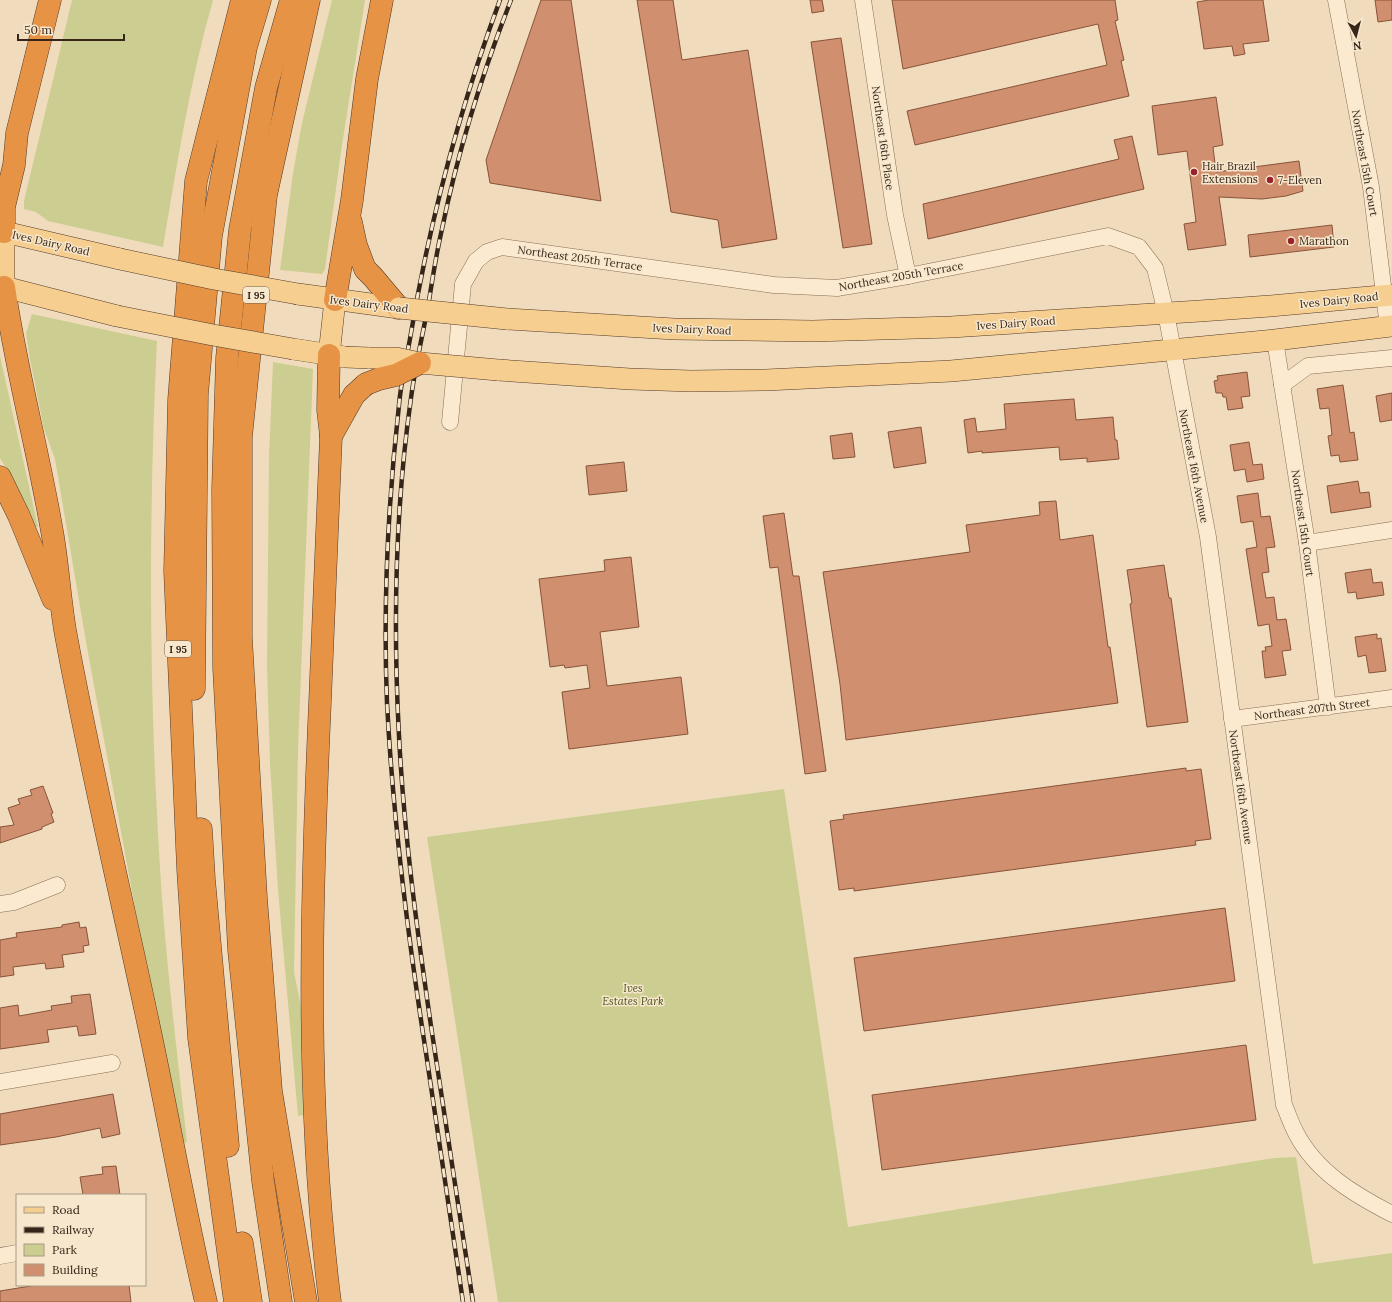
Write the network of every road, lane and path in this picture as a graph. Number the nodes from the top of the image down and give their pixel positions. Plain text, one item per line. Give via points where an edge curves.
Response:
1 (50, 0) edge
2 (242, 0) edge
3 (260, 0) edge
4 (291, 0) edge
5 (309, 0) edge
6 (382, 0) edge
7 (863, 0) edge
8 (1336, 0) edge
9 (17, 133) junction
10 (0, 149) edge
11 (349, 213) junction
12 (2, 231) edge
13 (908, 276) junction
14 (2, 286) edge
15 (1388, 295) edge
16 (335, 300) junction
17 (389, 307) junction
18 (1166, 313) junction
19 (1390, 326) edge
20 (1276, 340) junction
21 (1172, 350) junction
22 (329, 355) junction
23 (1392, 358) edge
24 (420, 364) junction
25 (1282, 385) junction
26 (450, 422) dead end
27 (331, 436) junction
28 (0, 477) edge
29 (1392, 530) edge
30 (1307, 542) junction
31 (65, 628) junction
32 (1392, 698) edge
33 (1328, 707) junction
34 (1232, 719) junction
35 (57, 885) dead end
36 (0, 904) edge
37 (112, 1064) dead end
38 (0, 1082) edge
39 (1392, 1214) edge
40 (16, 1253) edge
41 (0, 1256) edge
42 (206, 1302) edge
43 (235, 1302) edge
44 (251, 1302) edge
45 (281, 1302) edge
46 (306, 1302) edge
47 (330, 1302) edge

1 - 9 highway
2 - 43 highway, I 95 via 196,181 179,400 175,572 188,869 199,1038
3 - 44 highway via 246,47 211,236 197,394 194,693 204,879 229,1161
4 - 45 highway via 266,88 240,230 227,358 223,489 224,668 239,950 263,1181
5 - 46 highway, I 95 via 266,195 241,437 241,624 256,898 272,1091
6 - 11 highway via 367,79
7 - 13 street, Northeast 16th Place via 894,215
8 - 15 street, Northeast 15th Court via 1371,187
9 - 10 highway
9 - 12 highway
11 - 16 highway
11 - 17 highway via 356,245 365,269 373,277
12 - 14 main road
12 - 16 main road, Ives Dairy Road, bridge via 120,260
13 - 18 street, Northeast 205th Terrace via 1108,236 1139,247 1155,268
13 - 26 street, Northeast 205th Terrace via 837,288 774,285 502,247 487,252 476,261 463,284
14 - 22 main road, bridge via 117,316
14 - 31 highway via 53,537
15 - 18 main road, Ives Dairy Road
15 - 19 street, Northeast 15th Court
16 - 17 main road, Ives Dairy Road
16 - 22 main road
17 - 18 main road, Ives Dairy Road, bridge via 507,319 674,329 814,331 951,327
18 - 21 street, Northeast 16th Avenue
19 - 20 main road
20 - 21 main road
20 - 25 street, Northeast 15th Court
21 - 24 main road, bridge via 951,372 766,380 630,379
21 - 34 street, Northeast 16th Avenue via 1208,537
22 - 24 main road, bridge via 396,358
22 - 27 highway via 328,410
23 - 25 street via 1308,366
24 - 27 highway, bridge via 366,384 354,395
25 - 30 street, Northeast 15th Court
27 - 47 highway via 311,955 314,1099
28 - 31 highway via 22,523
29 - 30 street
30 - 33 street, Northeast 15th Court
31 - 42 highway
32 - 33 street, Northeast 207th Street
33 - 34 street, Northeast 207th Street
34 - 39 street, Northeast 16th Avenue via 1284,1105 1296,1134 1313,1158 1333,1178 1364,1200
35 - 36 street via 14,902
37 - 38 street
40 - 41 street

